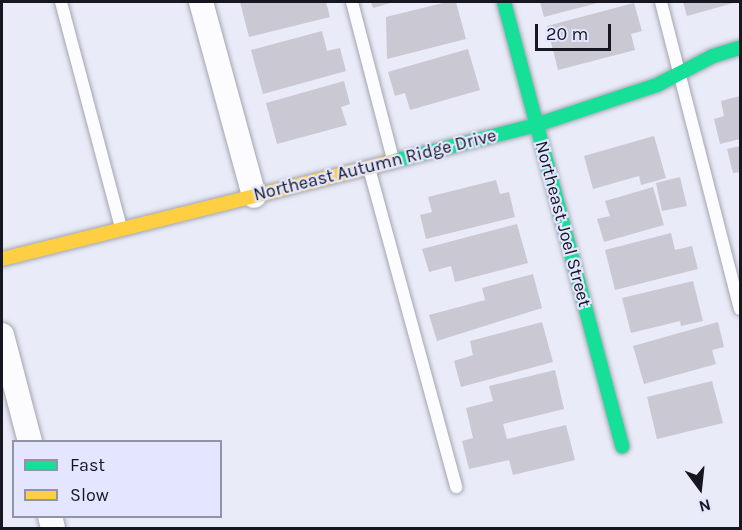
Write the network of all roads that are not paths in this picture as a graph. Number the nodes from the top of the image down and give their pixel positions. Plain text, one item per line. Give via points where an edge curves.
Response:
1 (61, 2) edge
2 (201, 2) edge
3 (352, 2) edge
4 (504, 2) edge
5 (661, 2) edge
6 (741, 48) edge
7 (679, 73) junction
8 (536, 125) junction
9 (393, 160) junction
10 (369, 166) junction
11 (254, 196) junction
12 (121, 229) junction
13 (2, 259) edge
14 (741, 309) edge
15 (2, 335) edge
16 (30, 440) edge
17 (622, 447) dead end
18 (456, 487) dead end

1 - 12 lane
2 - 11 street
3 - 9 lane
4 - 8 street, Northeast Joel Street
5 - 7 lane
6 - 7 street, Northeast Autumn Ridge Drive
7 - 8 street, Northeast Autumn Ridge Drive
7 - 14 lane
8 - 9 street, Northeast Autumn Ridge Drive
8 - 17 street, Northeast Joel Street
9 - 10 street, Northeast Autumn Ridge Drive
10 - 11 street, Northeast Autumn Ridge Drive
10 - 18 lane
11 - 12 street, Northeast Autumn Ridge Drive
12 - 13 street, Northeast Autumn Ridge Drive
15 - 16 street

